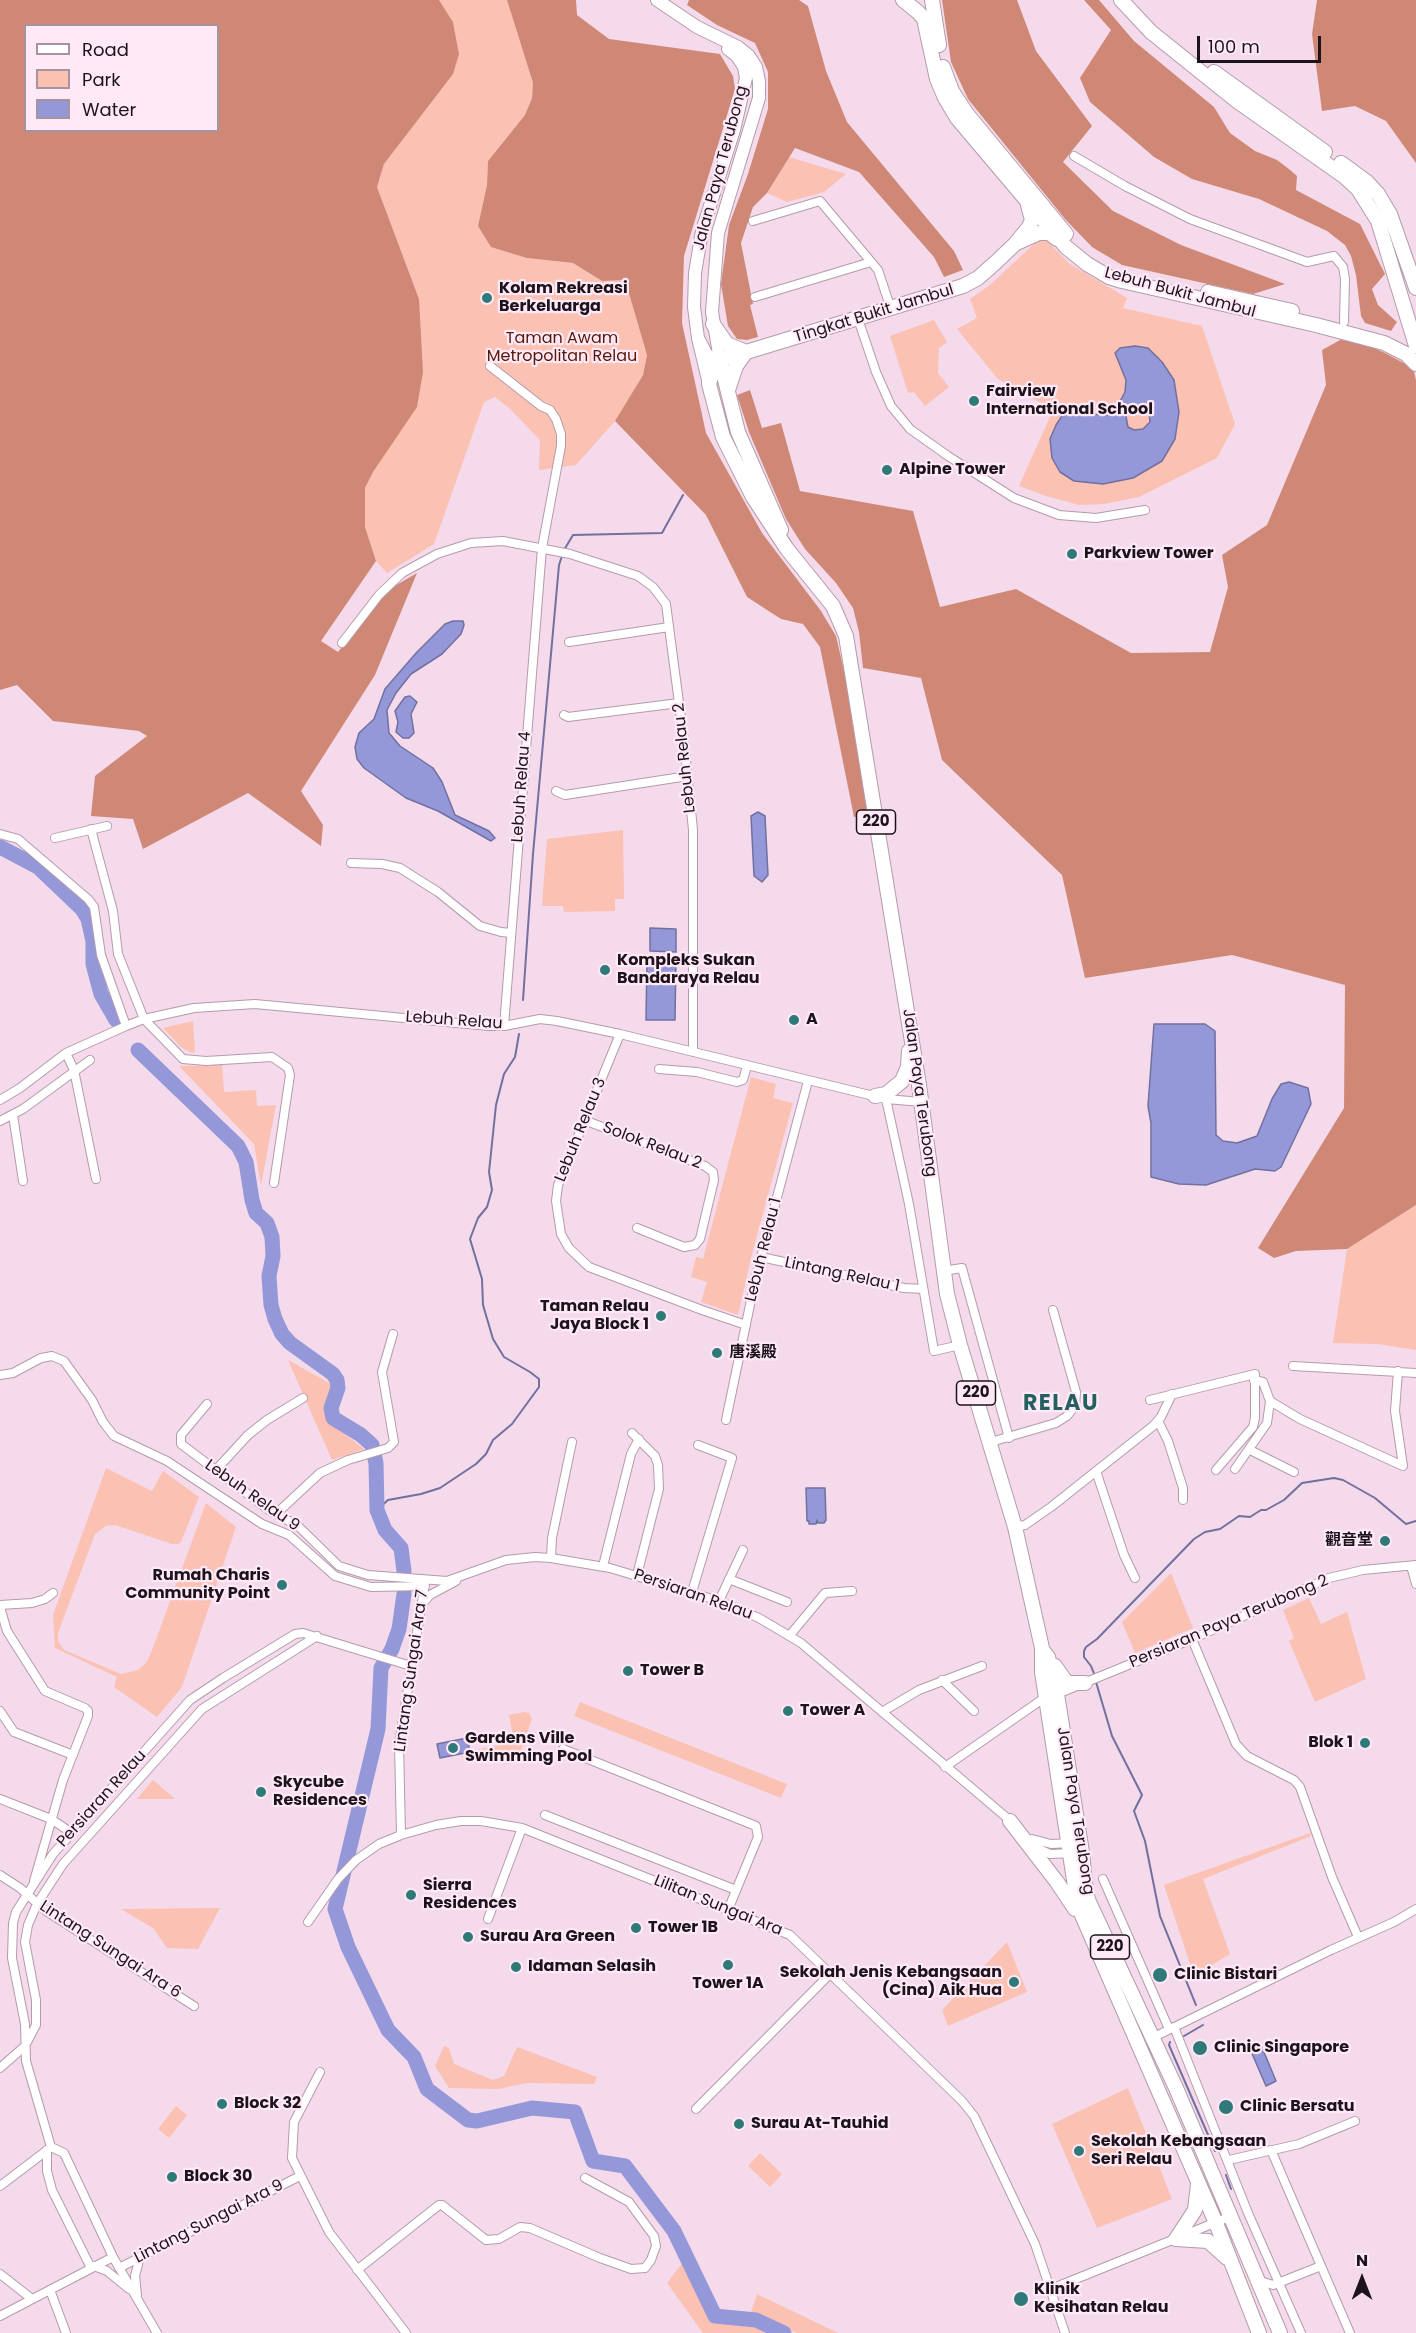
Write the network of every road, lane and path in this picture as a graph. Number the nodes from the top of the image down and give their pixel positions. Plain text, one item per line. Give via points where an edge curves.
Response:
1 (657, 0) edge
2 (903, 0) edge
3 (932, 0) edge
4 (1120, 0) edge
5 (1131, 0) edge
6 (719, 39) junction
7 (1074, 156) dead end
8 (1027, 201) junction
9 (753, 221) dead end
10 (1015, 244) junction
11 (1066, 247) junction
12 (871, 262) junction
13 (1416, 288) edge
14 (755, 297) dead end
15 (891, 309) junction
16 (858, 319) junction
17 (1344, 322) junction
18 (713, 324) junction
19 (698, 338) junction
20 (1416, 346) edge
21 (746, 352) junction
22 (1416, 354) edge
23 (720, 360) junction
24 (1416, 364) edge
25 (490, 366) dead end
26 (709, 384) junction
27 (727, 395) junction
28 (1145, 510) dead end
29 (542, 548) junction
30 (787, 549) junction
31 (669, 627) junction
32 (569, 642) dead end
33 (342, 643) dead end
34 (679, 703) junction
35 (564, 715) dead end
36 (688, 776) junction
37 (556, 791) dead end
38 (106, 826) dead end
39 (91, 829) junction
40 (0, 834) edge
41 (55, 838) dead end
42 (351, 863) dead end
43 (511, 933) junction
44 (144, 1019) junction
45 (126, 1026) junction
46 (504, 1026) junction
47 (910, 1029) junction
48 (620, 1034) junction
49 (693, 1052) junction
50 (66, 1053) junction
51 (90, 1060) dead end
52 (747, 1066) junction
53 (659, 1069) dead end
54 (74, 1070) junction
55 (808, 1081) junction
56 (880, 1098) junction
57 (0, 1100) edge
58 (922, 1102) junction
59 (13, 1115) junction
60 (585, 1120) junction
61 (0, 1121) edge
62 (96, 1179) dead end
63 (23, 1181) dead end
64 (274, 1183) dead end
65 (637, 1228) dead end
66 (761, 1257) junction
67 (943, 1271) junction
68 (923, 1289) junction
69 (1053, 1310) dead end
70 (746, 1325) junction
71 (393, 1334) dead end
72 (960, 1345) junction
73 (1293, 1366) dead end
74 (1398, 1371) junction
75 (1416, 1373) edge
76 (0, 1375) edge
77 (1254, 1377) junction
78 (1172, 1394) junction
79 (303, 1398) dead end
80 (1150, 1400) dead end
81 (1270, 1401) junction
82 (207, 1404) dead end
83 (726, 1420) dead end
84 (1158, 1421) junction
85 (632, 1433) dead end
86 (1009, 1438) junction
87 (639, 1439) junction
88 (572, 1442) dead end
89 (991, 1442) junction
90 (698, 1444) dead end
91 (1250, 1450) junction
92 (1235, 1469) dead end
93 (1216, 1470) dead end
94 (216, 1471) junction
95 (1096, 1471) junction
96 (1294, 1472) dead end
97 (1183, 1500) dead end
98 (276, 1514) junction
99 (1016, 1527) junction
100 (743, 1550) dead end
101 (551, 1558) junction
102 (1414, 1565) edge
103 (603, 1566) junction
104 (637, 1575) junction
105 (461, 1578) junction
106 (729, 1578) junction
107 (1135, 1578) dead end
108 (425, 1583) junction
109 (1416, 1584) edge
110 (852, 1591) dead end
111 (692, 1592) junction
112 (53, 1593) dead end
113 (719, 1601) junction
114 (787, 1602) dead end
115 (422, 1605) junction
116 (0, 1606) edge
117 (790, 1635) junction
118 (317, 1636) junction
119 (1192, 1639) junction
120 (1045, 1652) junction
121 (411, 1666) junction
122 (982, 1666) dead end
123 (942, 1680) junction
124 (1087, 1682) junction
125 (1052, 1695) junction
126 (0, 1711) edge
127 (975, 1711) dead end
128 (882, 1712) junction
129 (563, 1749) dead end
130 (73, 1755) junction
131 (945, 1767) junction
132 (0, 1798) edge
133 (545, 1815) dead end
134 (51, 1819) junction
135 (1010, 1821) junction
136 (522, 1828) junction
137 (72, 1833) junction
138 (401, 1835) junction
139 (1076, 1848) junction
140 (0, 1875) edge
141 (1103, 1879) dead end
142 (34, 1884) junction
143 (736, 1890) junction
144 (27, 1894) junction
145 (37, 1904) junction
146 (1416, 1909) edge
147 (728, 1910) junction
148 (488, 1919) dead end
149 (308, 1922) dead end
150 (1087, 1929) junction
151 (1358, 1937) junction
152 (831, 1973) junction
153 (194, 2006) dead end
154 (1171, 2028) junction
155 (1152, 2038) junction
156 (1138, 2044) junction
157 (25, 2046) junction
158 (0, 2068) edge
159 (320, 2072) dead end
160 (696, 2109) dead end
161 (1355, 2121) dead end
162 (49, 2148) junction
163 (1271, 2150) junction
164 (1228, 2160) junction
165 (300, 2176) junction
166 (585, 2178) dead end
167 (1198, 2180) junction
168 (0, 2186) edge
169 (1223, 2220) junction
170 (1176, 2239) junction
171 (113, 2257) junction
172 (140, 2257) junction
173 (1230, 2261) junction
174 (1321, 2266) junction
175 (92, 2267) junction
176 (119, 2268) junction
177 (357, 2270) junction
178 (0, 2274) edge
179 (1257, 2280) junction
180 (1276, 2284) junction
181 (1051, 2289) junction
182 (50, 2290) junction
183 (136, 2297) junction
184 (32, 2299) junction
185 (1266, 2301) junction
186 (0, 2316) edge
187 (66, 2333) edge
188 (157, 2333) edge
189 (406, 2333) edge
190 (1065, 2333) edge
191 (1259, 2333) edge
192 (1280, 2333) edge
193 (1301, 2333) edge
194 (1350, 2333) edge

1 - 6 main road, 220
2 - 8 main road, Lebuh Bukit Jambul via 924,19 937,79 957,118
3 - 17 main road, Lebuh Bukit Jambul via 940,54 952,91 1041,204 1092,259 1123,273
4 - 20 main road via 1151,32 1236,101 1358,189 1378,221
5 - 13 main road via 1206,67 1378,194 1390,214
6 - 18 main road, Jalan Paya Terubong / 220 via 748,56 756,68 759,98 718,233
6 - 19 main road, Jalan Paya Terubong / 220 via 737,56 746,78 697,254 694,307
7 - 17 street via 1190,219 1307,262 1334,256 1345,279
8 - 10 main road via 1032,220
8 - 11 main road, Lebuh Bukit Jambul
9 - 12 street via 820,201
10 - 11 main road via 1044,232
10 - 15 main road, Tingkat Bukit Jambul via 978,278 963,286
11 - 24 main road, Lebuh Bukit Jambul via 1097,271 1115,279 1342,331 1384,343
12 - 14 street
12 - 15 street via 882,278
15 - 16 main road, Tingkat Bukit Jambul
16 - 21 main road, Tingkat Bukit Jambul
16 - 28 street via 891,406 910,429 948,456 1014,498 1059,516 1096,518
17 - 22 main road, Lebuh Bukit Jambul via 1395,340
18 - 21 main road via 727,344
18 - 23 main road, Jalan Paya Terubong / 220
19 - 23 main road via 707,355
19 - 26 main road, Jalan Paya Terubong / 220
21 - 23 main road, Tingkat Bukit Jambul
21 - 27 main road via 736,366
23 - 26 main road
23 - 27 main road, Jalan Paya Terubong / 220
25 - 29 street, Lebuh Relau 4 via 550,410 561,434 558,471
26 - 30 main road, Jalan Paya Terubong / 220 via 728,448 753,497
27 - 30 main road, Jalan Paya Terubong / 220 via 738,432
29 - 31 street, Lebuh Relau 2 via 638,576 666,604
29 - 33 street, Lebuh Relau 2 via 503,541 471,543 418,563 379,595
29 - 43 street, Lebuh Relau 4
30 - 47 main road, Jalan Paya Terubong / 220 via 833,606 846,636
31 - 32 street
31 - 34 street, Lebuh Relau 2
34 - 35 street
34 - 36 street, Lebuh Relau 2
36 - 37 street via 565,795
36 - 49 street, Lebuh Relau 2 via 693,830
38 - 39 street
39 - 41 street
39 - 44 street via 113,912 118,954
40 - 45 street via 18,839 94,907 101,955
42 - 43 street via 400,868 438,891 480,926
43 - 46 street, Lebuh Relau 4
44 - 45 street, Lebuh Relau
44 - 46 street, Lebuh Relau via 194,1008 255,1004
44 - 64 street via 183,1059 272,1057 288,1068
45 - 50 street, Lebuh Relau
46 - 48 street, Lebuh Relau via 540,1019
47 - 56 main road via 905,1076 896,1088
47 - 58 main road, Jalan Paya Terubong / 220
48 - 49 street, Lebuh Relau
48 - 60 street, Lebuh Relau 3
49 - 52 street, Lebuh Relau
50 - 54 street
50 - 57 street, Lebuh Relau
51 - 54 street
52 - 53 street via 744,1078 737,1082 697,1072
52 - 55 street, Lebuh Relau
54 - 59 street
54 - 62 street
55 - 56 street, Lebuh Relau
55 - 66 street, Lebuh Relau 1
56 - 58 street, Lebuh Relau
56 - 68 street via 909,1204
58 - 67 main road, Jalan Paya Terubong / 220
59 - 61 street
59 - 63 street
60 - 65 street, Solok Relau 2 via 713,1172 700,1239 695,1245 684,1247
60 - 70 street, Lebuh Relau 3 via 556,1193 559,1226 569,1248 589,1267
66 - 68 street, Lintang Relau 1
66 - 70 street, Lebuh Relau 1
67 - 72 main road, Jalan Paya Terubong / 220
67 - 86 street via 962,1268
68 - 72 street via 934,1351
69 - 86 street via 1076,1392 1075,1406 1062,1420
70 - 83 street, Lebuh Relau 1
71 - 98 street via 382,1372 394,1442 388,1448 320,1473
72 - 89 main road, Jalan Paya Terubong / 220
73 - 74 street
74 - 75 street
74 - 81 street via 1395,1411 1403,1466
76 - 108 street via 13,1373 41,1358 52,1356 64,1361 114,1436 167,1461 262,1524 289,1535 335,1576 371,1587
77 - 78 street
77 - 81 street via 1263,1382
77 - 93 street via 1256,1418
78 - 80 street
78 - 84 street
79 - 94 street via 248,1435
81 - 91 street via 1266,1427
82 - 94 street, Lebuh Relau 9 via 182,1433 180,1441
84 - 95 street
84 - 97 street via 1183,1488
85 - 87 street
86 - 89 street
87 - 103 street via 631,1454
87 - 104 street via 657,1460 659,1489
88 - 101 street
89 - 99 main road, Jalan Paya Terubong / 220
90 - 111 street via 732,1458
91 - 92 street
91 - 96 street
94 - 98 street, Lebuh Relau 9
95 - 99 street via 1045,1512
95 - 107 street
98 - 108 street, Lebuh Relau 9 via 298,1526 339,1566 368,1575
99 - 120 main road, Jalan Paya Terubong / 220
100 - 106 street
101 - 103 street, Persiaran Relau
101 - 105 street, Persiaran Relau via 506,1560
102 - 109 street
102 - 119 street, Persiaran Paya Terubong 2 via 1329,1578
103 - 104 street, Persiaran Relau
104 - 111 street, Persiaran Relau
105 - 108 street, Persiaran Relau
105 - 115 street via 430,1595
106 - 113 street
106 - 114 street
108 - 115 street, Lintang Sungai Ara 7
110 - 117 street via 825,1593
111 - 113 street, Persiaran Relau
112 - 116 street via 32,1603
113 - 117 street, Persiaran Relau
115 - 121 street, Lintang Sungai Ara 7
116 - 130 street via 7,1631 45,1691 88,1711
117 - 128 street, Persiaran Relau
118 - 121 street, Persiaran Relau
118 - 137 street, Persiaran Relau via 295,1634 190,1700
118 - 145 street, Persiaran Relau via 202,1709 63,1864
119 - 124 street, Persiaran Paya Terubong 2
119 - 151 street via 1236,1744 1247,1756 1294,1780 1300,1787
120 - 124 main road via 1067,1683
120 - 125 main road, Jalan Paya Terubong / 220 via 1042,1669
121 - 138 street, Lintang Sungai Ara 7 via 399,1750
122 - 123 street
123 - 127 street
123 - 128 street
124 - 125 street, Persiaran Paya Terubong 2
125 - 131 street, Persiaran Paya Terubong 2
125 - 139 main road, Jalan Paya Terubong / 220
126 - 130 street via 14,1732
128 - 131 street, Persiaran Relau
129 - 143 street via 756,1826 758,1837
130 - 134 street
131 - 135 street, Persiaran Relau
132 - 134 street
133 - 143 street, Lilitan Sungai Ara
134 - 137 street
134 - 142 street
135 - 139 street, Persiaran Relau via 1050,1854
135 - 150 main road
136 - 138 street, Lilitan Sungai Ara via 461,1821
136 - 147 street, Lilitan Sungai Ara
136 - 148 street
137 - 142 street, Persiaran Relau
138 - 149 street, Lilitan Sungai Ara via 356,1860
139 - 150 main road, Jalan Paya Terubong / 220 via 1076,1896
139 - 155 main road, Jalan Paya Terubong / 220 via 1089,1902
140 - 144 street, Lintang Sungai Ara 6
141 - 154 street
142 - 144 street, Persiaran Relau
143 - 147 street
144 - 145 street, Lintang Sungai Ara 6
144 - 157 street, Persiaran Relau via 14,1917 11,1949
145 - 153 street, Lintang Sungai Ara 6
145 - 157 street, Persiaran Relau via 25,1942 37,2020
146 - 151 street
147 - 152 street, Lilitan Sungai Ara via 789,1935
150 - 156 main road, Jalan Paya Terubong / 220
151 - 154 street
152 - 160 street
152 - 181 street, Lilitan Sungai Ara via 974,2116 1035,2244
154 - 155 street
154 - 164 street
155 - 156 street
155 - 169 main road, Jalan Paya Terubong / 220 via 1176,2088
156 - 167 main road, Jalan Paya Terubong / 220
157 - 158 street
157 - 162 street, Persiaran Relau
159 - 165 street via 292,2129 292,2158
161 - 163 street via 1299,2144
162 - 168 street
162 - 171 street, Persiaran Relau via 64,2153
162 - 175 street via 47,2171 52,2190
163 - 164 street
163 - 174 street
164 - 180 street
165 - 172 street, Lintang Sungai Ara 9
165 - 177 street via 329,2232
166 - 177 street via 629,2202 654,2236 656,2246 645,2268 631,2269 600,2259 530,2228 520,2227 499,2239 486,2240 439,2205
167 - 169 main road, Jalan Paya Terubong / 220
167 - 170 main road via 1195,2210
169 - 170 street
169 - 173 main road, Jalan Paya Terubong / 220
169 - 179 main road, Jalan Paya Terubong / 220
170 - 173 main road via 1208,2241
170 - 181 street
171 - 175 street
171 - 176 street, Persiaran Relau
172 - 176 street, Lintang Sungai Ara 9
172 - 183 street via 135,2276
173 - 191 main road, Jalan Paya Terubong / 220
174 - 180 street
174 - 194 street
175 - 182 street
175 - 183 street via 107,2271
176 - 183 street, Persiaran Relau
177 - 189 street
178 - 184 street
179 - 180 street
179 - 185 main road, Jalan Paya Terubong / 220
180 - 185 street
180 - 193 street
181 - 190 street, Lilitan Sungai Ara
182 - 184 street
182 - 187 street
183 - 188 street, Persiaran Relau
184 - 186 street
185 - 192 main road, Jalan Paya Terubong / 220

